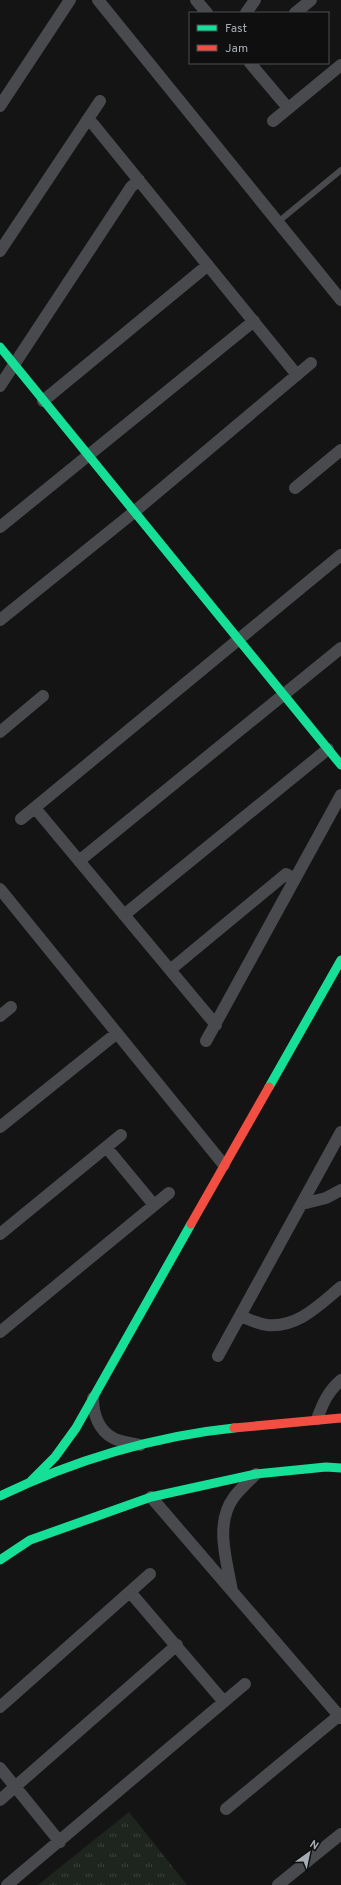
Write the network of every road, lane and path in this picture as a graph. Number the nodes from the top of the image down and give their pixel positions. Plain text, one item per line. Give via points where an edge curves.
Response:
1 (70, 0) edge
2 (98, 0) edge
3 (196, 0) edge
4 (255, 0) edge
5 (311, 0) edge
6 (206, 12) edge
7 (247, 12) edge
8 (296, 12) edge
9 (251, 64) edge
10 (341, 65) edge
11 (100, 101) dead end
12 (0, 106) edge
13 (288, 108) junction
14 (87, 120) junction
15 (273, 121) dead end
16 (341, 170) edge
17 (139, 180) junction
18 (278, 222) junction
19 (0, 251) edge
20 (208, 265) junction
21 (341, 300) edge
22 (254, 321) junction
23 (0, 347) edge
24 (311, 363) dead end
25 (14, 364) junction
26 (297, 375) junction
27 (0, 386) edge
28 (43, 400) junction
29 (341, 450) edge
30 (89, 456) junction
31 (295, 488) dead end
32 (134, 512) junction
33 (0, 527) edge
34 (341, 554) edge
35 (0, 620) edge
36 (238, 639) junction
37 (341, 648) edge
38 (284, 695) junction
39 (43, 696) dead end
40 (0, 732) edge
41 (328, 749) junction
42 (341, 765) edge
43 (341, 795) edge
44 (35, 808) junction
45 (21, 819) dead end
46 (79, 861) junction
47 (295, 879) junction
48 (0, 889) edge
49 (124, 915) junction
50 (341, 960) edge
51 (170, 970) junction
52 (11, 1006) dead end
53 (0, 1016) edge
54 (216, 1025) junction
55 (117, 1033) junction
56 (206, 1041) dead end
57 (0, 1127) edge
58 (341, 1132) edge
59 (121, 1135) dead end
60 (106, 1147) junction
61 (224, 1164) junction
62 (341, 1190) edge
63 (169, 1193) dead end
64 (302, 1204) junction
65 (154, 1205) junction
66 (0, 1234) edge
67 (341, 1287) edge
68 (240, 1316) junction
69 (0, 1332) edge
70 (218, 1356) dead end
71 (341, 1380) edge
72 (93, 1397) junction
73 (341, 1418) edge
74 (317, 1419) junction
75 (142, 1445) junction
76 (341, 1468) edge
77 (256, 1474) junction
78 (31, 1480) junction
79 (0, 1496) edge
80 (151, 1496) junction
81 (0, 1560) edge
82 (150, 1574) dead end
83 (130, 1592) junction
84 (232, 1592) junction
85 (177, 1645) junction
86 (245, 1684) dead end
87 (224, 1702) junction
88 (0, 1707) edge
89 (340, 1716) edge
90 (0, 1768) edge
91 (16, 1787) junction
92 (0, 1800) edge
93 (226, 1809) dead end
94 (339, 1839) edge
95 (60, 1842) junction
96 (8, 1885) edge
97 (278, 1885) edge

1 - 12 street
2 - 18 street
3 - 6 street
4 - 7 street
5 - 8 street
9 - 13 street
10 - 13 street
11 - 14 street
13 - 15 street
14 - 17 street
14 - 19 street
16 - 18 lane
17 - 20 street
17 - 25 street via 131,187
18 - 21 street
20 - 22 street
20 - 28 street
22 - 26 street
22 - 30 street
23 - 25 street
24 - 26 street
25 - 27 street
25 - 28 street
26 - 32 street
28 - 30 street
29 - 31 street
30 - 32 street
30 - 33 street
32 - 35 street
32 - 36 street
34 - 36 street
36 - 38 street
36 - 44 street
37 - 38 street
38 - 41 street
38 - 46 street
39 - 40 street
41 - 42 street
41 - 49 street
43 - 47 street
44 - 45 street
44 - 46 street
46 - 49 street
47 - 51 street via 286,874
47 - 54 street
48 - 55 street
49 - 51 street
50 - 61 street
51 - 54 street
52 - 53 street
54 - 56 street
55 - 57 street
55 - 61 street
58 - 64 street
59 - 60 street
60 - 65 street
60 - 66 street
61 - 72 street
62 - 64 street via 326,1198
63 - 65 street
64 - 68 street
65 - 69 street
67 - 68 street via 307,1315 288,1324 266,1325
68 - 70 street
71 - 74 street via 324,1400
72 - 75 street via 93,1411 99,1425 113,1438
72 - 78 street via 72,1434 55,1457
73 - 74 street
74 - 75 street via 212,1430
75 - 78 street via 85,1460
76 - 77 street via 326,1467
77 - 80 street
77 - 84 street via 234,1497 225,1514 222,1536
78 - 79 street
80 - 81 street via 30,1540
80 - 84 street
82 - 83 street
83 - 85 street
83 - 88 street
84 - 89 street
85 - 87 street
85 - 91 street
86 - 87 street
87 - 95 street
89 - 93 street
90 - 91 street
91 - 92 street
91 - 95 street
94 - 97 street
95 - 96 street

